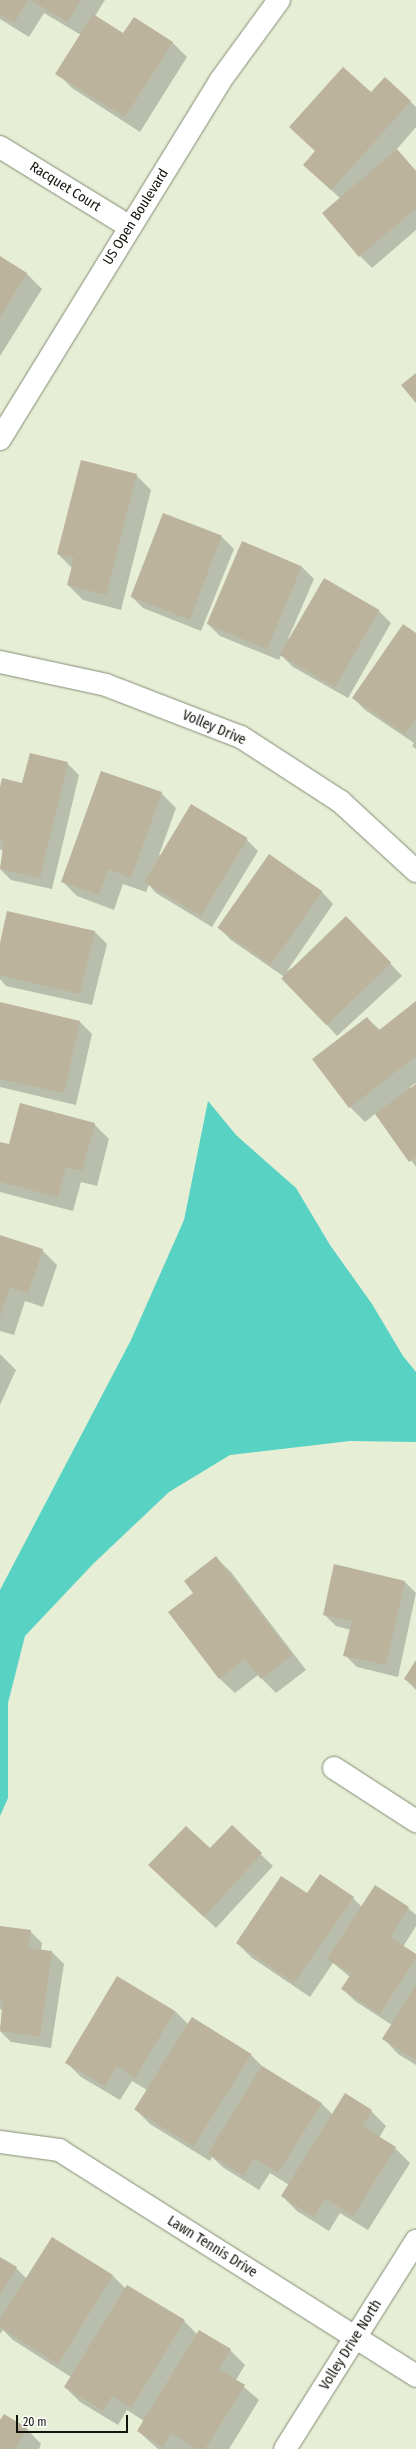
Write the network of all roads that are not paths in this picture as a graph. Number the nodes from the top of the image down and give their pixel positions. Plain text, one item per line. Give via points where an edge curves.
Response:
1 (279, 0) edge
2 (0, 147) edge
3 (130, 227) junction
4 (0, 439) edge
5 (0, 662) edge
6 (416, 871) edge
7 (334, 1768) dead end
8 (416, 1821) edge
9 (0, 2142) edge
10 (416, 2241) edge
11 (356, 2338) junction
12 (416, 2376) edge
13 (285, 2449) edge

1 - 3 street, US Open Boulevard via 220,81
2 - 3 street, Racquet Court
3 - 4 street, US Open Boulevard
5 - 6 street, Volley Drive via 106,685 241,737 341,802
7 - 8 street
9 - 11 street, Lawn Tennis Drive via 59,2150
10 - 11 street, Volley Drive North
11 - 12 street, Lawn Tennis Drive
11 - 13 street, Volley Drive North

